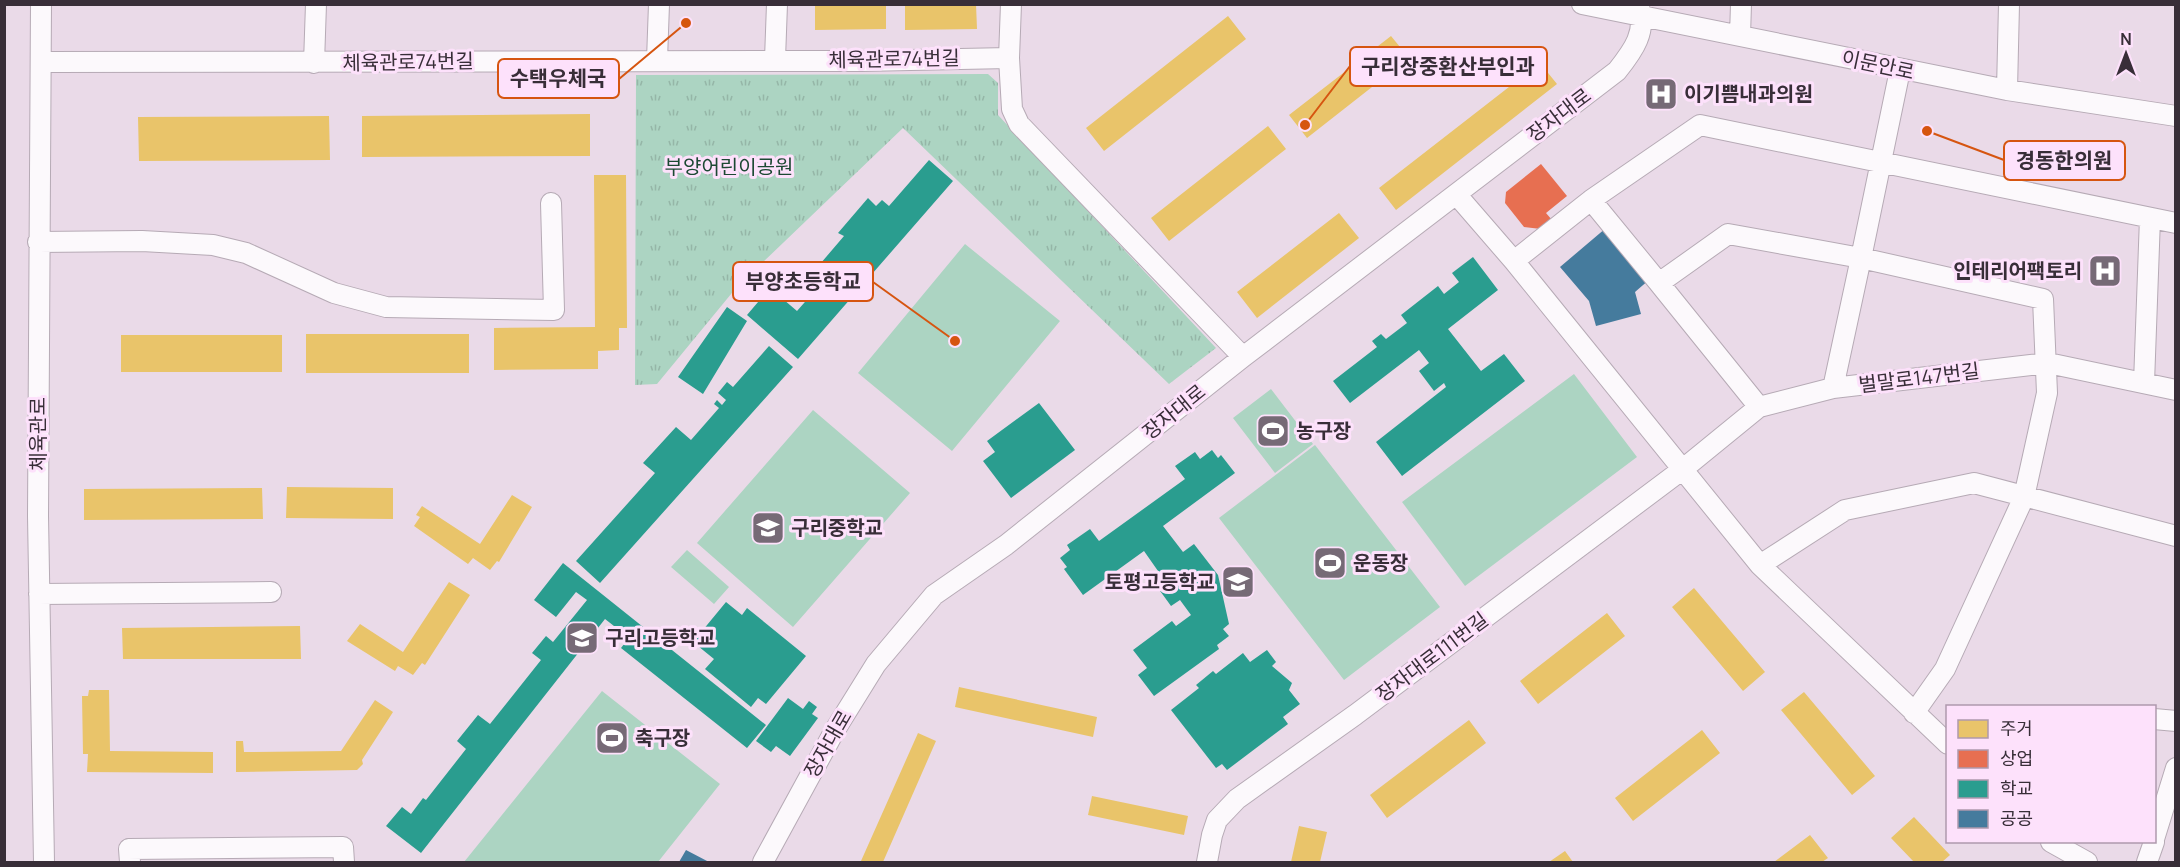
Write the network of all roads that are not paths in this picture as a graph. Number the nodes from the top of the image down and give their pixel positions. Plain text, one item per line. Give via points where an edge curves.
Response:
1 (41, 4) edge
2 (316, 4) edge
3 (659, 4) edge
4 (777, 4) edge
5 (1011, 4) edge
6 (1582, 4) edge
7 (1741, 4) edge
8 (2009, 4) edge
9 (1640, 11) edge
10 (1740, 36) junction
11 (1009, 58) junction
12 (775, 59) junction
13 (657, 60) junction
14 (41, 62) junction
15 (314, 63) junction
16 (1900, 70) junction
17 (2007, 90) junction
18 (2175, 116) edge
19 (1882, 162) junction
20 (1456, 194) junction
21 (1591, 200) junction
22 (551, 203) dead end
23 (2150, 218) junction
24 (2175, 223) edge
25 (39, 242) junction
26 (1861, 258) junction
27 (1514, 261) junction
28 (1659, 283) junction
29 (1243, 357) junction
30 (2048, 363) junction
31 (2144, 383) junction
32 (1833, 388) junction
33 (2175, 390) edge
34 (1759, 407) junction
35 (1683, 469) junction
36 (2025, 497) junction
37 (2175, 536) edge
38 (1760, 565) junction
39 (271, 592) dead end
40 (39, 594) junction
41 (1914, 713) junction
42 (2156, 718) edge
43 (2175, 721) edge
44 (1946, 743) edge
45 (2175, 768) edge
46 (2156, 833) edge
47 (2053, 843) edge
48 (2153, 843) edge
49 (44, 862) edge
50 (130, 862) edge
51 (344, 862) edge
52 (763, 862) edge
53 (1208, 862) edge
54 (2087, 862) edge
55 (2147, 862) edge

1 - 14 street, 체육관로
2 - 15 street
3 - 13 street
4 - 12 street
5 - 11 street
6 - 9 street, 이문안로
7 - 10 street
8 - 17 street
9 - 10 street, 이문안로
9 - 20 street, 장자대로 via 1636,46 1617,71
10 - 16 street, 이문안로
11 - 12 street, 체육관로74번길
11 - 29 street via 1012,109 1019,124
12 - 13 street, 체육관로74번길
13 - 15 street, 체육관로74번길
14 - 15 street, 체육관로74번길
14 - 25 street, 체육관로
16 - 17 street, 이문안로
16 - 19 street
17 - 18 street, 이문안로
19 - 21 street via 1700,124
19 - 23 street
19 - 26 street
20 - 27 street
20 - 29 street, 장자대로
21 - 27 street
21 - 28 street
22 - 25 street via 554,310 386,307 334,293 246,253 213,245
23 - 24 street
23 - 31 street
25 - 40 street, 체육관로
26 - 28 street via 1728,234
26 - 30 street via 2043,299
26 - 32 street
27 - 35 street
28 - 34 street
29 - 52 street, 장자대로 via 1006,545 929,601 876,664
30 - 31 street, 벌말로147번길
30 - 32 street, 벌말로147번길
30 - 36 street via 2047,393
31 - 33 street, 벌말로147번길
32 - 34 street, 벌말로147번길
34 - 35 street, 벌말로147번길
35 - 38 street
35 - 53 street, 장자대로111번길 via 1237,799 1217,820
36 - 37 street
36 - 38 street via 1974,483 1845,510
36 - 41 street via 1945,669
38 - 41 street
39 - 40 street
40 - 49 street, 체육관로
41 - 44 street
42 - 43 street
45 - 46 street
47 - 54 street
48 - 55 street
50 - 51 street via 129,849 343,847

